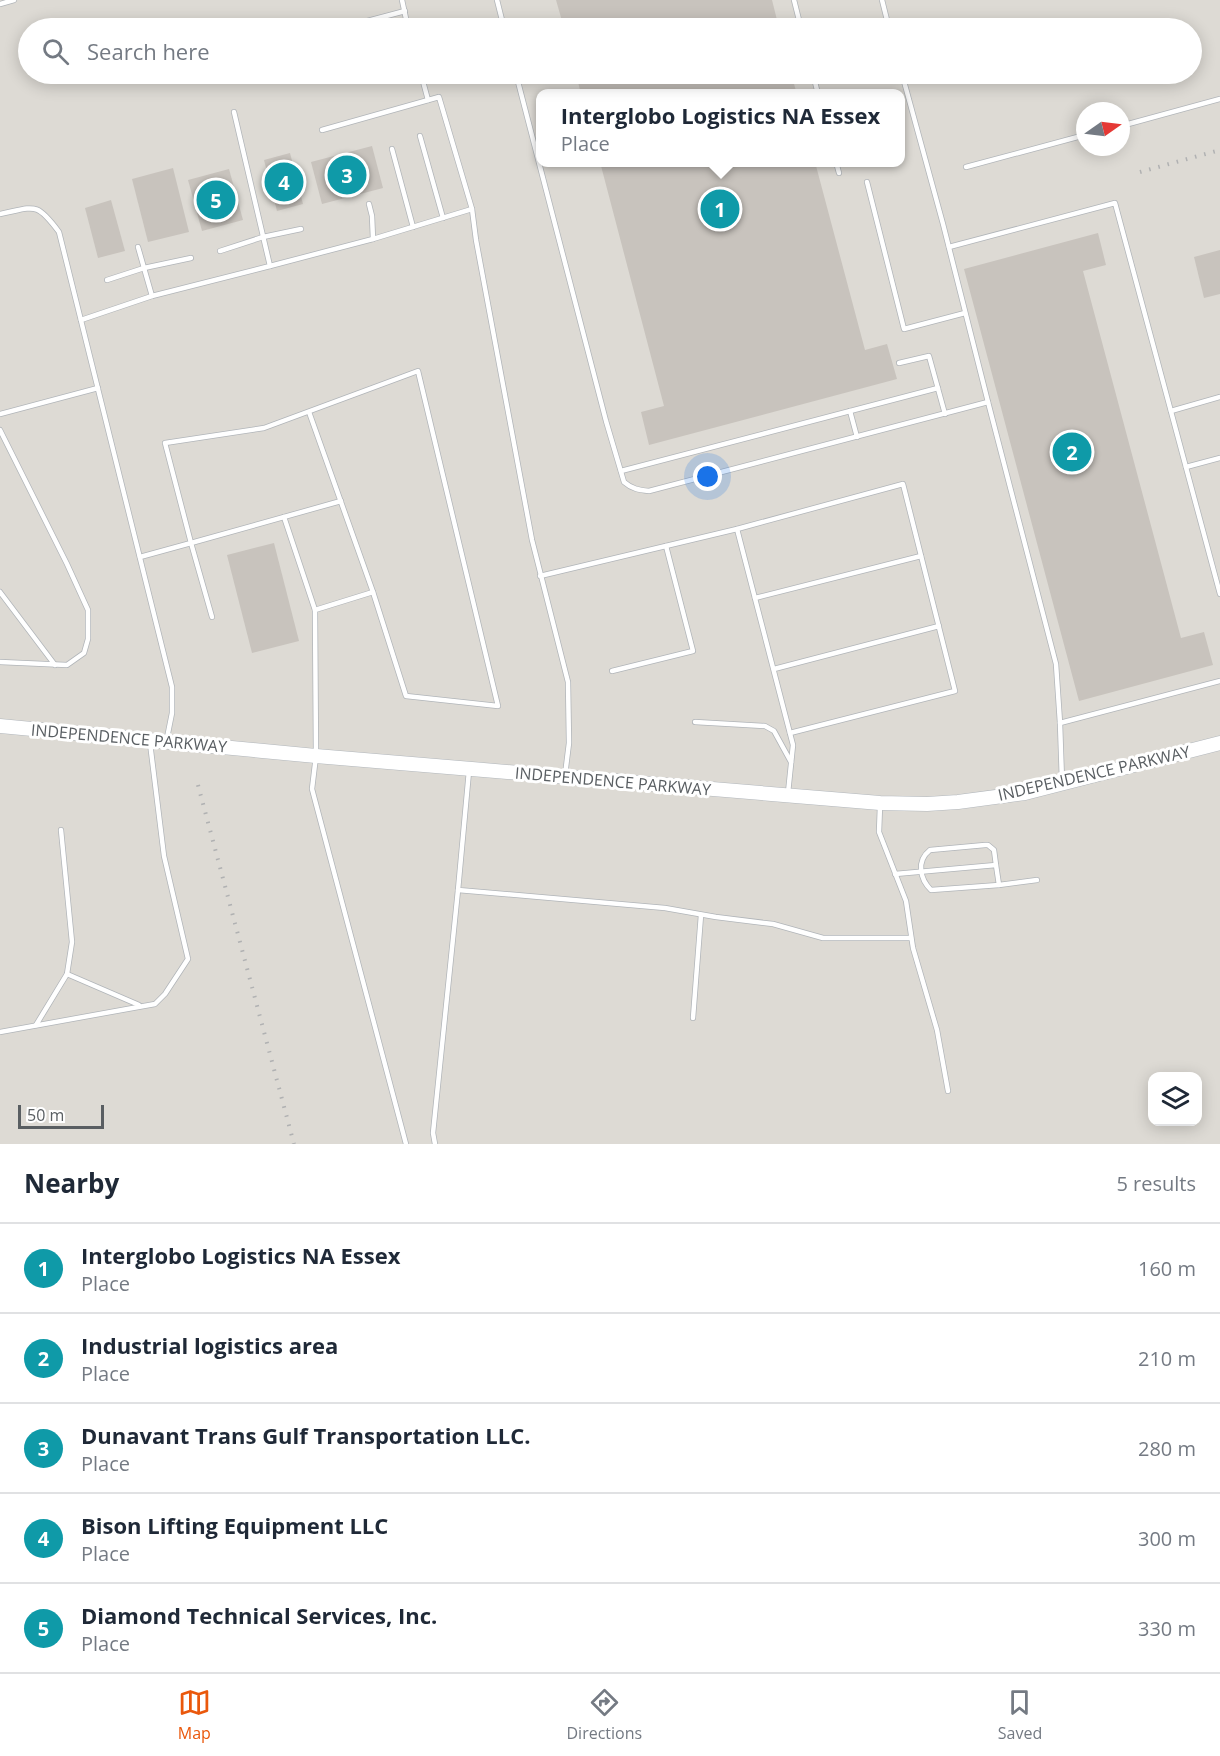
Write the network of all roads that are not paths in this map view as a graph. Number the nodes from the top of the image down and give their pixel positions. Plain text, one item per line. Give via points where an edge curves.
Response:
1 (14, 0) edge
2 (402, 0) edge
3 (497, 0) edge
4 (794, 0) edge
5 (882, 0) edge
6 (0, 4) edge
7 (405, 11) junction
8 (379, 18) edge
9 (406, 18) edge
10 (502, 18) edge
11 (798, 18) edge
12 (887, 18) edge
13 (424, 84) edge
14 (519, 84) edge
15 (905, 84) edge
16 (1220, 99) edge
17 (428, 100) junction
18 (234, 112) dead end
19 (1130, 124) edge
20 (322, 130) dead end
21 (420, 136) dead end
22 (1076, 137) edge
23 (392, 149) dead end
24 (536, 151) edge
25 (540, 167) edge
26 (837, 167) edge
27 (966, 167) dead end
28 (839, 173) dead end
29 (867, 182) dead end
30 (369, 204) dead end
31 (472, 209) junction
32 (0, 214) edge
33 (443, 218) junction
34 (413, 227) junction
35 (301, 229) dead end
36 (263, 237) junction
37 (373, 239) junction
38 (138, 247) dead end
39 (949, 247) junction
40 (220, 251) dead end
41 (191, 258) dead end
42 (270, 266) junction
43 (144, 268) junction
44 (107, 280) dead end
45 (152, 296) junction
46 (965, 313) junction
47 (81, 320) junction
48 (899, 363) dead end
49 (98, 388) junction
50 (938, 388) junction
51 (1220, 397) edge
52 (988, 402) junction
53 (850, 411) junction
54 (1171, 411) junction
55 (309, 412) junction
56 (0, 414) edge
57 (945, 414) junction
58 (0, 430) edge
59 (857, 437) junction
60 (1220, 458) edge
61 (1186, 467) junction
62 (621, 471) junction
63 (341, 501) junction
64 (284, 517) junction
65 (737, 529) junction
66 (191, 543) junction
67 (666, 546) junction
68 (921, 556) junction
69 (140, 557) junction
70 (540, 576) junction
71 (0, 592) edge
72 (373, 592) junction
73 (1220, 594) edge
74 (755, 598) junction
75 (315, 610) junction
76 (212, 617) dead end
77 (939, 626) junction
78 (1, 661) edge
79 (55, 665) junction
80 (774, 669) junction
81 (612, 671) dead end
82 (1220, 681) edge
83 (695, 722) dead end
84 (1060, 723) junction
85 (0, 726) edge
86 (790, 733) junction
87 (149, 740) junction
88 (167, 741) junction
89 (1220, 743) edge
90 (316, 756) junction
91 (791, 762) junction
92 (469, 769) junction
93 (565, 777) junction
94 (1062, 784) junction
95 (787, 796) junction
96 (880, 803) junction
97 (61, 830) dead end
98 (996, 865) junction
99 (920, 872) junction
100 (895, 874) junction
101 (1037, 880) dead end
102 (999, 885) junction
103 (458, 890) junction
104 (701, 915) junction
105 (912, 938) junction
106 (67, 974) junction
107 (141, 1006) junction
108 (693, 1018) dead end
109 (36, 1025) junction
110 (0, 1032) edge
111 (948, 1091) dead end
112 (406, 1144) edge
113 (435, 1144) edge

1 - 6 lane
2 - 7 lane
3 - 10 lane
4 - 11 lane
5 - 12 lane
7 - 8 lane
7 - 9 lane
13 - 17 lane
14 - 24 lane
15 - 39 lane
16 - 19 lane
17 - 20 lane
17 - 31 lane via 439,97
18 - 36 lane
21 - 33 lane
22 - 27 lane
23 - 34 lane
25 - 62 lane
26 - 28 lane
29 - 46 lane via 904,329
30 - 37 lane
31 - 33 lane
31 - 70 lane
32 - 47 lane via 33,207 49,219 58,232
33 - 34 lane
34 - 37 lane
35 - 36 lane
36 - 40 lane
36 - 42 lane
37 - 42 lane
38 - 43 lane
39 - 46 lane
39 - 54 lane via 1115,203
41 - 43 lane
42 - 45 lane
43 - 44 lane
43 - 45 lane
45 - 47 lane
46 - 52 lane
47 - 49 lane
48 - 50 lane via 929,356
49 - 56 lane
49 - 69 lane
50 - 53 lane
50 - 57 lane
51 - 54 lane
52 - 57 lane
52 - 84 lane via 1056,664
53 - 59 lane
53 - 62 lane
54 - 61 lane
55 - 63 lane
55 - 66 lane via 264,429 165,443
55 - 72 lane via 418,371 498,706 406,696
57 - 59 lane
58 - 79 lane via 88,610 84,653 67,665
59 - 62 lane via 649,491 630,487
60 - 61 lane
61 - 73 lane
63 - 64 lane
63 - 72 lane
64 - 66 lane
64 - 75 lane
65 - 67 lane
65 - 68 lane via 903,484
65 - 74 lane
66 - 69 lane
66 - 76 lane
67 - 70 lane
67 - 81 lane via 693,651
68 - 74 lane
68 - 77 lane
69 - 88 lane via 172,687
70 - 93 lane via 568,682
71 - 79 lane
72 - 75 lane
74 - 80 lane
75 - 90 lane
77 - 80 lane
77 - 86 lane via 955,691
78 - 79 lane
80 - 86 lane
82 - 84 lane
83 - 91 lane via 765,726 774,731
84 - 94 lane
85 - 87 main road, INDEPENDENCE PARKWAY
86 - 91 lane
87 - 88 main road, INDEPENDENCE PARKWAY
87 - 107 lane via 164,856 188,959 165,994 155,1004
88 - 90 main road, INDEPENDENCE PARKWAY
89 - 94 main road, INDEPENDENCE PARKWAY
90 - 92 main road, INDEPENDENCE PARKWAY
90 - 112 lane via 312,789
91 - 95 lane
92 - 93 main road, INDEPENDENCE PARKWAY
92 - 103 lane
93 - 95 main road, INDEPENDENCE PARKWAY
94 - 96 main road, INDEPENDENCE PARKWAY via 984,799
95 - 96 main road, INDEPENDENCE PARKWAY
96 - 100 lane via 879,832
97 - 106 lane via 72,942
98 - 99 lane
98 - 99 lane via 992,847 985,845 930,850
98 - 102 lane
99 - 100 lane
99 - 102 lane via 931,890
100 - 105 lane via 906,901
101 - 102 lane
103 - 104 lane via 664,908
103 - 113 lane
104 - 105 lane via 773,924 823,938
104 - 108 lane
105 - 111 lane via 937,1030
106 - 107 lane
106 - 109 lane
107 - 109 lane
109 - 110 lane

